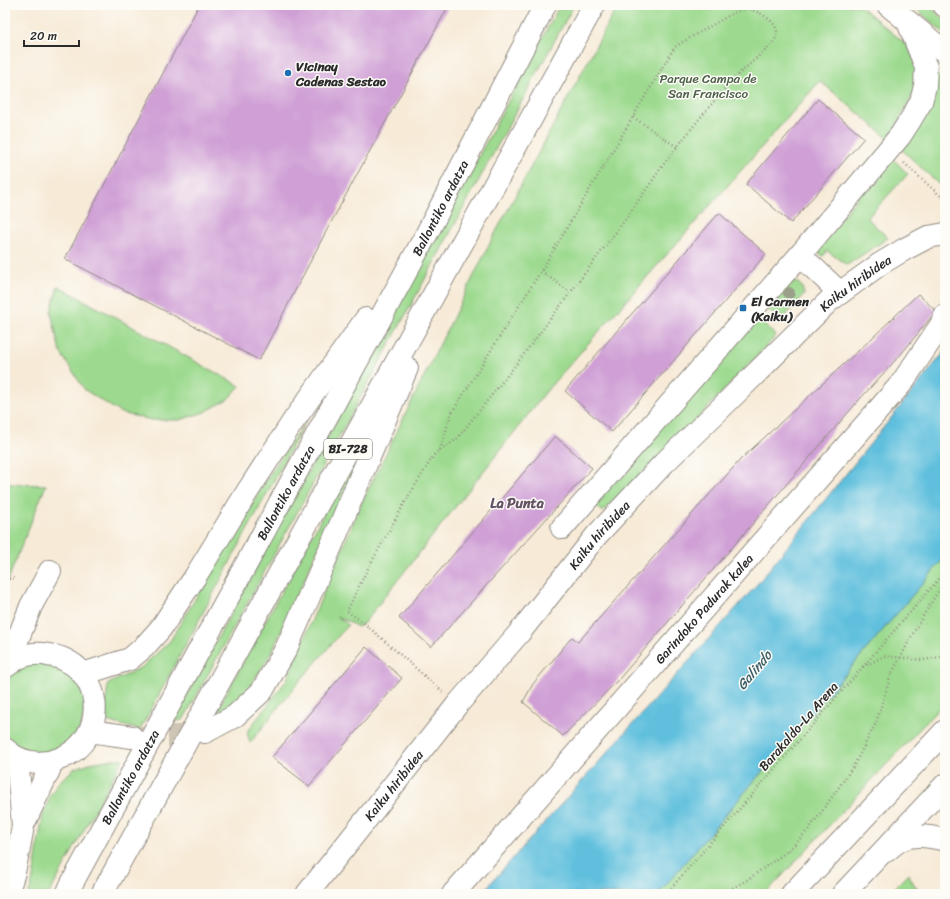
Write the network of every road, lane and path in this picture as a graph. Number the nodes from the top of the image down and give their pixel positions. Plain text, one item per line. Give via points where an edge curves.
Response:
1 (545, 5) edge
2 (594, 5) edge
3 (888, 5) edge
4 (908, 22) junction
5 (945, 52) edge
6 (633, 117) junction
7 (677, 147) junction
8 (898, 158) dead end
9 (945, 200) edge
10 (945, 234) edge
11 (426, 235) junction
12 (800, 255) junction
13 (454, 256) junction
14 (540, 271) junction
15 (570, 292) junction
16 (840, 293) junction
17 (945, 316) edge
18 (440, 450) junction
19 (578, 508) junction
20 (562, 528) dead end
21 (603, 529) junction
22 (50, 571) dead end
23 (945, 572) edge
24 (15, 578) dead end
25 (5, 580) edge
26 (945, 580) edge
27 (945, 656) edge
28 (900, 658) junction
29 (5, 666) edge
30 (861, 669) junction
31 (83, 674) junction
32 (457, 705) junction
33 (945, 731) edge
34 (90, 732) junction
35 (205, 732) tunnel mouth
36 (132, 737) tunnel mouth
37 (11, 753) edge
38 (51, 762) junction
39 (945, 785) edge
40 (23, 826) junction
41 (945, 840) edge
42 (878, 856) junction
43 (6, 894) edge
44 (67, 894) edge
45 (102, 894) edge
46 (307, 894) edge
47 (453, 894) edge
48 (667, 894) edge
49 (722, 894) edge
50 (792, 894) edge
51 (843, 894) edge

1 - 11 main road, Ballontiko ardatza / BI-728
2 - 13 main road, BI-728
3 - 4 main road
4 - 5 main road
4 - 12 main road via 926,67 921,102 900,136
6 - 7 path
6 - 7 path via 671,53 681,43 735,12 745,9 763,14 777,29 772,44 734,79
6 - 14 path
7 - 15 path
8 - 9 path
10 - 16 main road, Kaiku hiribidea via 928,237 905,249
11 - 31 main road via 294,420 161,628 130,659
11 - 44 main road, Ballontiko ardatza / BI-728
12 - 16 main road
12 - 19 main road
13 - 35 main road via 286,649 262,691 235,716
13 - 45 main road, BI-728
14 - 15 path
14 - 18 path via 451,414
15 - 18 path via 456,440
16 - 21 main road, Kaiku hiribidea via 664,463
17 - 47 main road, Garindoko Padurak kalea via 901,384
18 - 32 path via 434,455 408,497 347,611
19 - 20 main road
19 - 21 main road
21 - 32 main road, Kaiku hiribidea
22 - 29 main road via 31,606
23 - 30 path, Barakaldo-La Arena
24 - 25 path
26 - 28 path
27 - 28 path via 923,660
28 - 30 path via 884,656
28 - 49 path via 891,675 876,723 853,766 824,810 789,850 747,880
29 - 31 main road via 20,657 38,653 57,656 73,664
30 - 48 path, Barakaldo-La Arena
31 - 34 main road via 94,695 95,713
32 - 46 main road, Kaiku hiribidea
33 - 50 main road
34 - 36 main road
34 - 38 main road via 80,746 67,756
37 - 38 main road via 34,762
37 - 40 main road
38 - 40 main road
39 - 42 main road
40 - 43 main road via 17,859
41 - 42 main road via 930,836 912,837 900,841
42 - 51 main road

